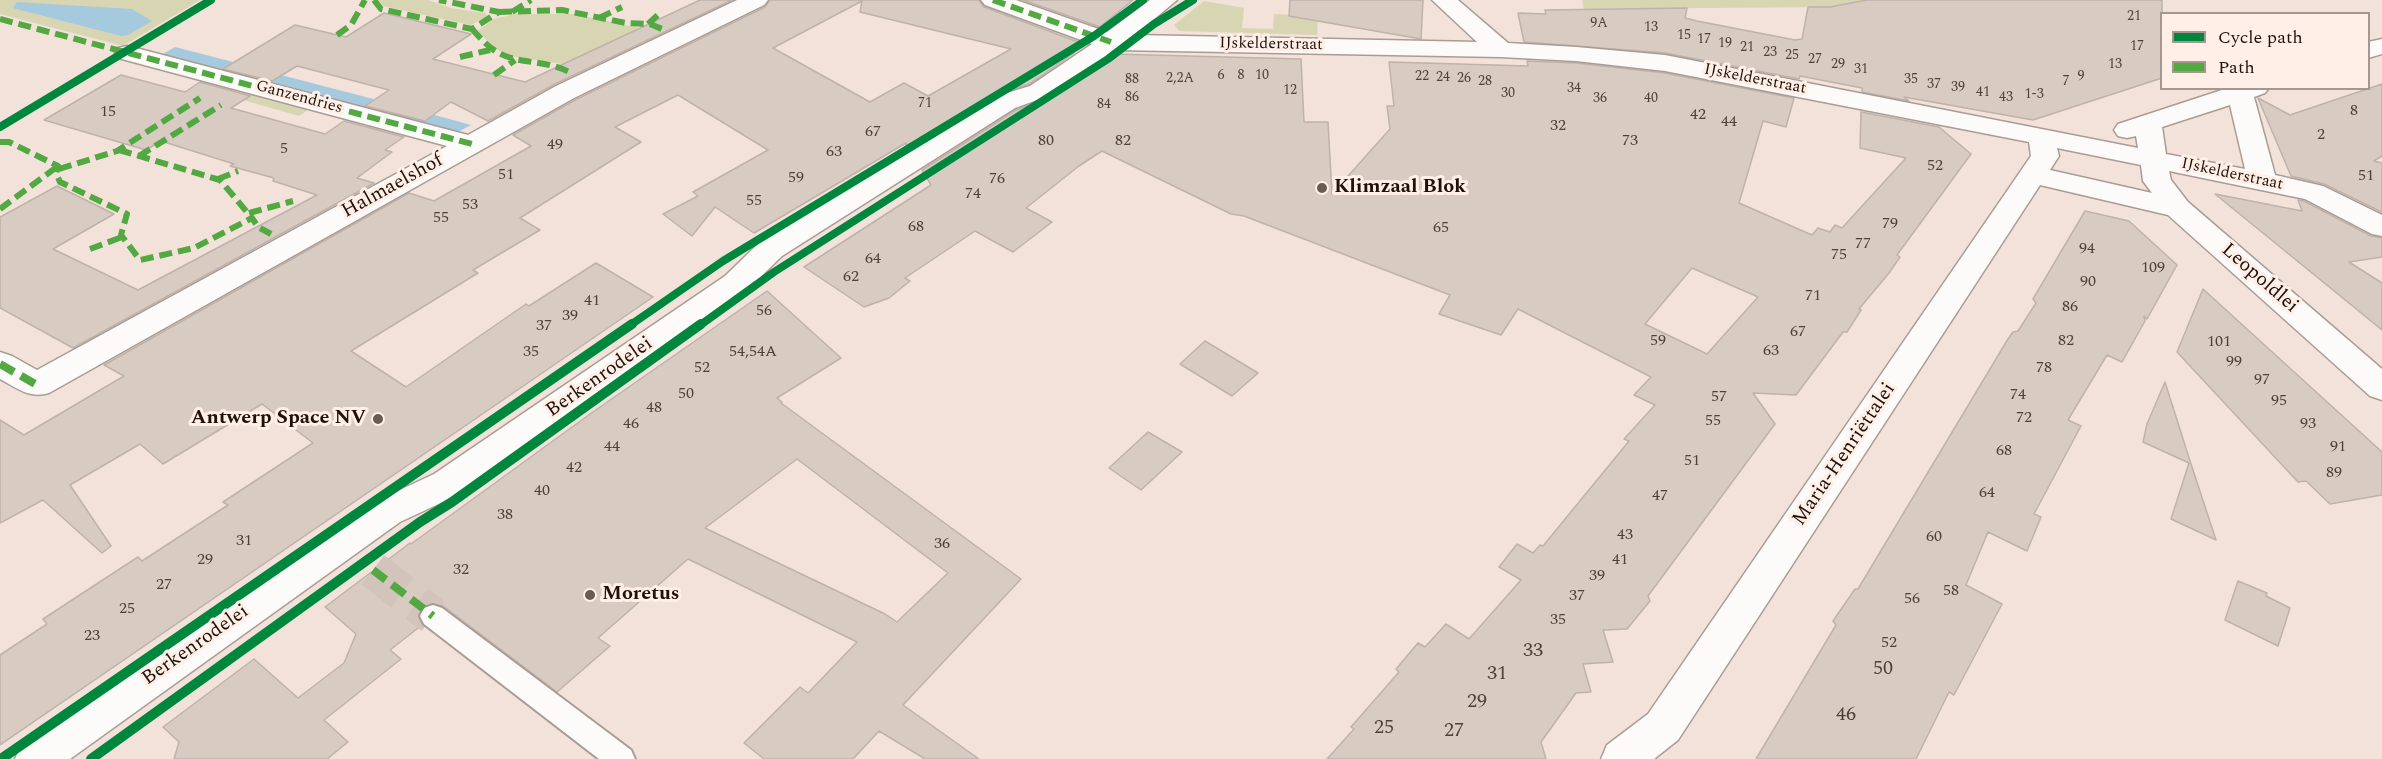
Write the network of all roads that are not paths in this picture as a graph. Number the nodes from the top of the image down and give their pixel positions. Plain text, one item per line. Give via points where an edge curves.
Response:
1 (756, 0) edge
2 (993, 0) edge
3 (1165, 0) edge
4 (1444, 0) edge
5 (1111, 42) junction
6 (1501, 50) junction
7 (127, 53) dead end
8 (2248, 91) edge
9 (2148, 123) junction
10 (2040, 136) junction
11 (472, 144) junction
12 (2082, 144) junction
13 (2154, 159) junction
14 (2033, 175) junction
15 (2262, 182) junction
16 (2178, 208) junction
17 (2382, 227) edge
18 (0, 364) edge
19 (2382, 388) edge
20 (434, 616) tunnel mouth
21 (36, 759) edge
22 (621, 759) edge
23 (1622, 759) edge

1 - 11 street, Halmaelshof via 565,92
2 - 5 street, IJskelderstraat
3 - 5 street, Berkenrodelei
4 - 6 street
5 - 6 street, IJskelderstraat
5 - 21 street, Berkenrodelei via 1040,91 1006,102 771,249 736,283 457,478 387,512
6 - 10 street, IJskelderstraat via 1665,63
7 - 11 street, Ganzendries
8 - 9 street
8 - 15 street
9 - 12 street
9 - 13 street, Leopoldlei
10 - 12 street, IJskelderstraat
10 - 14 street, Maria-Henriëttalei via 2045,156
11 - 18 street, Halmaelshof via 37,385
12 - 13 street, IJskelderstraat
13 - 15 street, IJskelderstraat
13 - 16 street, Leopoldlei via 2157,181
14 - 16 street
14 - 23 street, Maria-Henriëttalei via 1663,727
15 - 17 street, IJskelderstraat via 2313,192
16 - 19 street, Leopoldlei
20 - 22 lane

